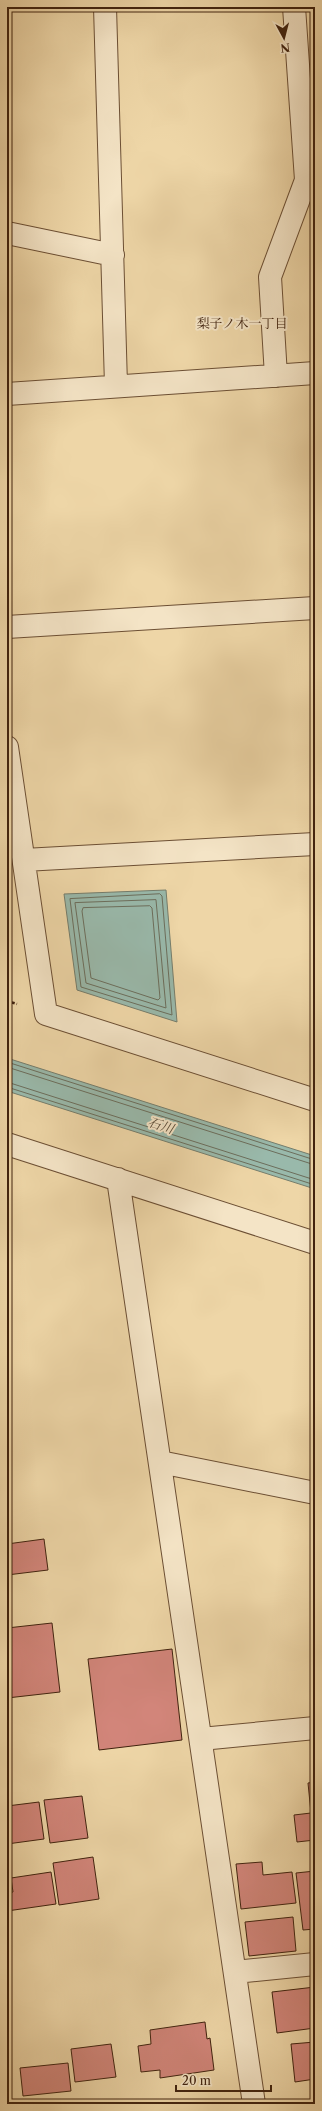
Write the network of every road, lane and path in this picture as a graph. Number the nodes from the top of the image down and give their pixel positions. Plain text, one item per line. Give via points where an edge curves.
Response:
1 (105, 7) edge
2 (294, 7) edge
3 (310, 180) edge
4 (7, 233) edge
5 (113, 256) junction
6 (315, 373) edge
7 (276, 376) junction
8 (116, 385) junction
9 (7, 394) edge
10 (315, 608) edge
11 (7, 627) edge
12 (7, 747) edge
13 (315, 844) edge
14 (24, 860) junction
15 (315, 1100) edge
16 (7, 1144) edge
17 (118, 1179) junction
18 (315, 1243) edge
19 (160, 1462) junction
20 (315, 1493) edge
21 (315, 1728) edge
22 (201, 1739) junction
23 (315, 1964) edge
24 (235, 1972) junction
25 (254, 2104) edge

1 - 5 street
2 - 3 street
3 - 7 street via 270,277
4 - 5 street
5 - 8 street
6 - 7 street
7 - 8 street
8 - 9 street
10 - 11 street
12 - 14 street
13 - 14 street
14 - 15 street via 46,1014
16 - 17 street
17 - 18 street
17 - 19 street
19 - 20 street
19 - 22 street
21 - 22 street
22 - 24 street
23 - 24 street
24 - 25 street

